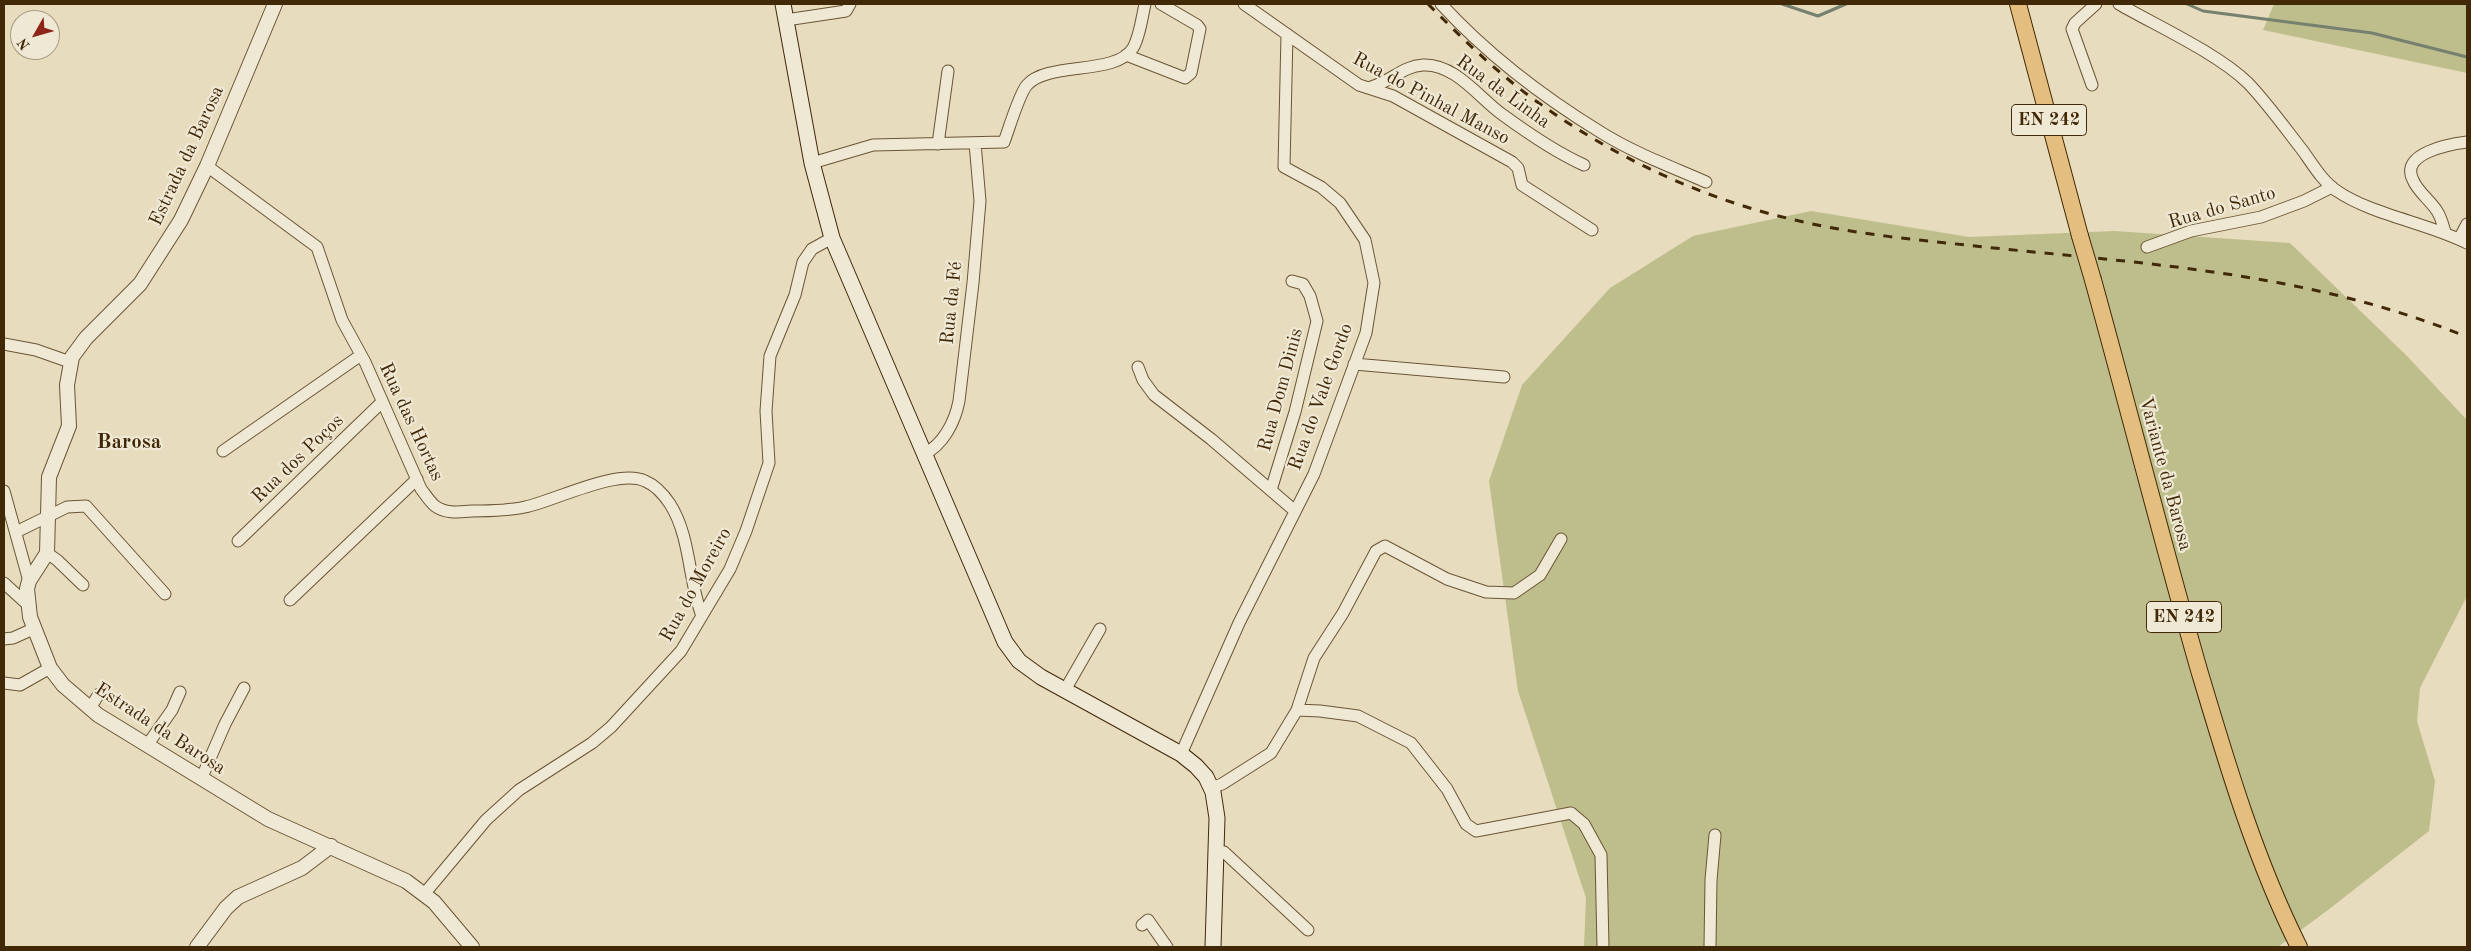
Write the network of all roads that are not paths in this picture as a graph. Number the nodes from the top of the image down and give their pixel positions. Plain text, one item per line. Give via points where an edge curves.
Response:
1 (275, 4) edge
2 (782, 4) edge
3 (850, 4) edge
4 (1145, 4) edge
5 (1161, 4) edge
6 (1244, 4) edge
7 (1441, 4) edge
8 (2018, 4) edge
9 (2096, 4) edge
10 (2119, 4) edge
11 (786, 20) junction
12 (1287, 34) junction
13 (1126, 56) junction
14 (948, 71) dead end
15 (2092, 85) dead end
16 (1371, 87) junction
17 (2467, 142) edge
18 (975, 143) junction
19 (938, 144) junction
20 (812, 163) junction
21 (1584, 165) dead end
22 (207, 166) junction
23 (1706, 182) dead end
24 (2332, 186) junction
25 (2467, 224) edge
26 (1592, 230) dead end
27 (2445, 232) junction
28 (832, 238) junction
29 (2463, 241) edge
30 (2147, 247) dead end
31 (1292, 281) dead end
32 (4, 344) edge
33 (361, 355) junction
34 (70, 362) junction
35 (1354, 364) junction
36 (1138, 367) dead end
37 (1504, 377) dead end
38 (382, 402) junction
39 (223, 451) dead end
40 (924, 454) junction
41 (416, 479) junction
42 (1271, 490) junction
43 (4, 491) edge
44 (1295, 511) junction
45 (47, 519) junction
46 (16, 532) junction
47 (1561, 539) dead end
48 (238, 541) dead end
49 (47, 553) junction
50 (29, 581) junction
51 (4, 584) edge
52 (83, 586) dead end
53 (165, 594) dead end
54 (290, 600) dead end
55 (27, 604) junction
56 (702, 616) junction
57 (1100, 628) dead end
58 (33, 629) junction
59 (4, 639) edge
60 (50, 668) junction
61 (4, 682) edge
62 (244, 688) dead end
63 (1065, 690) junction
64 (180, 692) dead end
65 (98, 694) dead end
66 (90, 708) junction
67 (1297, 710) junction
68 (148, 744) junction
69 (1181, 754) junction
70 (202, 777) junction
71 (1211, 788) junction
72 (1715, 835) dead end
73 (331, 846) junction
74 (1216, 851) junction
75 (425, 893) junction
76 (1142, 925) dead end
77 (1308, 930) dead end
78 (196, 947) edge
79 (472, 947) edge
80 (1167, 947) edge
81 (1213, 947) edge
82 (1603, 947) edge
83 (1710, 947) edge
84 (2299, 947) edge

1 - 22 street, Estrada da Barosa
2 - 11 main road
3 - 11 street via 846,11
4 - 13 street via 1133,48
5 - 13 street via 1200,29 1191,73 1185,78
6 - 12 street, Rua do Pinhal Manso
7 - 23 street via 1493,55 1603,134
8 - 84 main road, Variante da Barosa / EN 242, bridge via 2214,720 2254,842
9 - 15 street via 2075,23 2072,30
10 - 24 street via 2219,61 2246,82 2270,108 2322,178
11 - 20 main road
12 - 16 street, Rua do Pinhal Manso via 1358,85
12 - 35 street, Rua do Vale Gordo via 1284,167 1321,187 1340,203 1365,240 1374,283 1366,333
13 - 18 street via 1104,64 1041,75 1026,86 1004,142
14 - 19 street
16 - 21 street, Rua da Linha via 1402,71 1422,65 1436,66 1452,74 1543,143
16 - 26 street, Rua do Pinhal Manso via 1418,109 1512,162 1518,168 1522,185
17 - 27 street via 2432,148 2412,167 2413,182 2438,212
18 - 19 street
18 - 40 street, Rua da Fé via 980,201 956,417 938,444
19 - 20 street via 872,145
20 - 28 main road
22 - 33 street, Rua das Hortas via 317,247 342,320
22 - 34 street, Estrada da Barosa via 181,220 140,284 86,338
24 - 27 street via 2367,206
24 - 30 street, Rua do Santo via 2304,201 2261,217 2199,230
25 - 29 street
27 - 29 street
28 - 40 main road
28 - 56 street, Rua do Moreiro via 812,249 803,262 789,310 770,356 766,411 769,463 736,554
31 - 42 street, Rua Dom Dinis via 1303,284 1317,321 1296,412
32 - 34 street via 36,350
33 - 38 street, Rua das Hortas
33 - 39 street
34 - 45 street, Estrada da Barosa via 67,385 69,426 49,477
35 - 37 street
35 - 44 street, Rua do Vale Gordo via 1314,474
36 - 42 street via 1154,396
38 - 41 street, Rua das Hortas
38 - 48 street, Rua dos Poços
40 - 63 main road via 1005,642 1019,661
41 - 54 street
41 - 56 street, Rua das Hortas via 434,506 447,512 526,507 591,485 618,479 644,480 670,503 679,523 694,596
42 - 44 street
43 - 46 street
44 - 69 street, Rua do Vale Gordo via 1239,623
45 - 46 street
45 - 49 street, Estrada da Barosa
45 - 53 street via 67,508 86,506
46 - 50 street
47 - 67 street via 1540,575 1514,593 1486,592 1448,579 1385,546 1376,551 1343,613 1314,658
49 - 50 street, Estrada da Barosa
49 - 52 street
50 - 55 street, Estrada da Barosa
51 - 55 street
55 - 58 street, Estrada da Barosa
56 - 75 street, Rua do Moreiro via 681,652 611,727 519,790 486,820
57 - 63 street
58 - 59 street
58 - 60 street, Estrada da Barosa
60 - 61 street via 20,685
60 - 66 street, Estrada da Barosa via 63,685
62 - 70 street
63 - 69 main road
64 - 68 street via 172,710
65 - 66 street
66 - 68 street, Estrada da Barosa
67 - 71 street via 1271,753
67 - 82 street via 1358,716 1411,743 1447,789 1466,824 1476,831 1571,813 1584,824 1601,855
68 - 70 street, Estrada da Barosa
69 - 71 main road via 1202,771
70 - 73 street, Estrada da Barosa via 268,819
71 - 74 main road via 1216,809
72 - 83 street
73 - 75 street, Estrada da Barosa
73 - 78 street via 302,868 238,897
74 - 77 street via 1224,852
74 - 81 main road
75 - 79 street, Estrada da Barosa via 445,912
76 - 80 street via 1148,920

